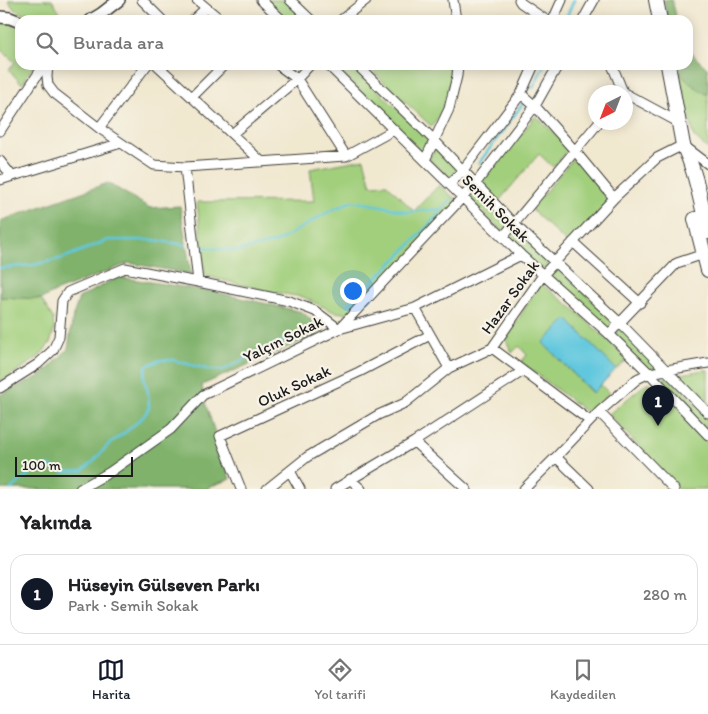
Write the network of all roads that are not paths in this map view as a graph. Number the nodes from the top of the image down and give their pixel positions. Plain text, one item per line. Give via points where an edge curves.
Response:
1 (119, 0) edge
2 (142, 0) edge
3 (197, 0) edge
4 (261, 0) edge
5 (290, 0) edge
6 (366, 0) edge
7 (453, 0) edge
8 (519, 0) edge
9 (562, 0) edge
10 (594, 0) edge
11 (656, 0) edge
12 (206, 8) junction
13 (589, 10) junction
14 (107, 15) edge
15 (157, 15) edge
16 (198, 15) edge
17 (215, 15) edge
18 (273, 15) edge
19 (306, 15) edge
20 (348, 15) edge
21 (455, 15) edge
22 (539, 15) edge
23 (555, 15) edge
24 (586, 15) edge
25 (591, 15) edge
26 (659, 15) edge
27 (0, 17) edge
28 (15, 20) edge
29 (43, 70) edge
30 (46, 70) edge
31 (143, 70) edge
32 (163, 70) edge
33 (214, 70) edge
34 (218, 70) edge
35 (285, 70) edge
36 (305, 70) edge
37 (333, 70) edge
38 (362, 70) edge
39 (458, 70) edge
40 (532, 70) edge
41 (555, 70) edge
42 (614, 70) edge
43 (669, 70) edge
44 (216, 72) junction
45 (297, 79) junction
46 (621, 85) edge
47 (521, 94) junction
48 (192, 97) junction
49 (633, 98) edge
50 (535, 106) junction
51 (678, 122) junction
52 (99, 128) junction
53 (394, 130) junction
54 (592, 130) edge
55 (0, 131) edge
56 (232, 134) junction
57 (434, 140) junction
58 (121, 143) junction
59 (683, 145) junction
60 (575, 151) junction
61 (346, 156) junction
62 (425, 160) junction
63 (0, 161) edge
64 (262, 162) junction
65 (708, 164) edge
66 (185, 167) junction
67 (12, 176) junction
68 (467, 179) junction
69 (0, 180) edge
70 (457, 191) junction
71 (614, 198) junction
72 (514, 224) junction
73 (708, 232) edge
74 (503, 237) junction
75 (573, 242) junction
76 (704, 254) junction
77 (522, 255) junction
78 (554, 262) junction
79 (708, 270) edge
80 (543, 274) junction
81 (198, 282) junction
82 (640, 303) junction
83 (415, 308) junction
84 (620, 323) junction
85 (338, 329) junction
86 (609, 334) junction
87 (430, 335) junction
88 (492, 348) junction
89 (708, 363) edge
90 (449, 368) junction
91 (523, 370) junction
92 (665, 370) junction
93 (649, 372) junction
94 (0, 388) edge
95 (599, 412) junction
96 (708, 413) edge
97 (590, 421) junction
98 (708, 435) edge
99 (414, 442) junction
100 (556, 457) junction
101 (290, 471) junction
102 (350, 479) junction
103 (80, 489) edge
104 (241, 489) edge
105 (267, 489) edge
106 (300, 489) edge
107 (335, 489) edge
108 (361, 489) edge
109 (466, 489) edge
110 (524, 489) edge
111 (588, 489) edge
112 (674, 489) edge

1 - 14 street
2 - 15 street
3 - 12 street
4 - 18 street
5 - 19 street
6 - 20 street
7 - 21 street
8 - 22 street
9 - 23 street
10 - 13 street
11 - 26 main road
12 - 16 street
12 - 17 street
13 - 24 street
13 - 25 street
27 - 28 street
29 - 55 street
30 - 52 street via 48,85 54,93
31 - 52 street
32 - 48 street
33 - 44 street
34 - 44 street
35 - 45 street
36 - 45 street
37 - 53 street, Semih Sokak
38 - 57 street, Semih Sokak
39 - 57 street via 449,110
40 - 47 street
41 - 50 street
42 - 46 street
43 - 51 main road
44 - 48 street
45 - 56 street
45 - 61 street
47 - 50 street
47 - 68 street
48 - 56 street
49 - 51 street
50 - 60 street
50 - 68 street
51 - 59 main road
52 - 58 street
53 - 61 street
53 - 62 street, Semih Sokak
54 - 60 street
56 - 64 street
57 - 62 street
57 - 68 street, Semih Sokak
58 - 66 street via 154,165
58 - 67 street
59 - 65 street
59 - 71 street, Hazar Sokak via 657,158
59 - 73 main road
59 - 76 main road via 683,167
60 - 71 street
60 - 72 street
61 - 64 street
62 - 70 street, Semih Sokak
63 - 67 street
64 - 66 street
66 - 81 street
67 - 69 street
68 - 70 street
68 - 70 street via 464,193
68 - 72 street, Semih Sokak
70 - 74 street, Semih Sokak
70 - 85 street
71 - 75 street, Hazar Sokak
72 - 74 street
72 - 78 street, Semih Sokak
74 - 77 street, Semih Sokak
75 - 78 street, Hazar Sokak
75 - 82 street
76 - 79 main road
76 - 82 street via 677,264
77 - 80 street, Semih Sokak
77 - 83 street, Yalçın Sokak
78 - 80 street, Hazar Sokak
78 - 84 street, Semih Sokak
80 - 86 street, Semih Sokak
80 - 88 street, Hazar Sokak
81 - 85 street via 289,301 315,311
81 - 94 street via 126,268 68,292 62,301 59,336 53,350 38,364
82 - 84 street
83 - 85 street, Yalçın Sokak
83 - 87 street
84 - 86 street
84 - 92 street, Semih Sokak
85 - 103 street, Yalçın Sokak via 203,395 171,429
86 - 93 street, Semih Sokak
87 - 90 street
87 - 104 street, Oluk Sokak via 359,372 220,436
88 - 90 street, Hazar Sokak
88 - 91 street
89 - 92 street
90 - 101 street, Hazar Sokak via 405,403 378,415 307,457
91 - 97 street
91 - 99 street
92 - 93 street
92 - 96 street, Semih Sokak
93 - 95 street
93 - 98 street, Semih Sokak
95 - 97 street
95 - 112 street
97 - 100 street
99 - 102 street
99 - 109 street
100 - 110 street
100 - 111 street
101 - 105 street, Hazar Sokak
101 - 106 street
102 - 107 street
102 - 108 street

